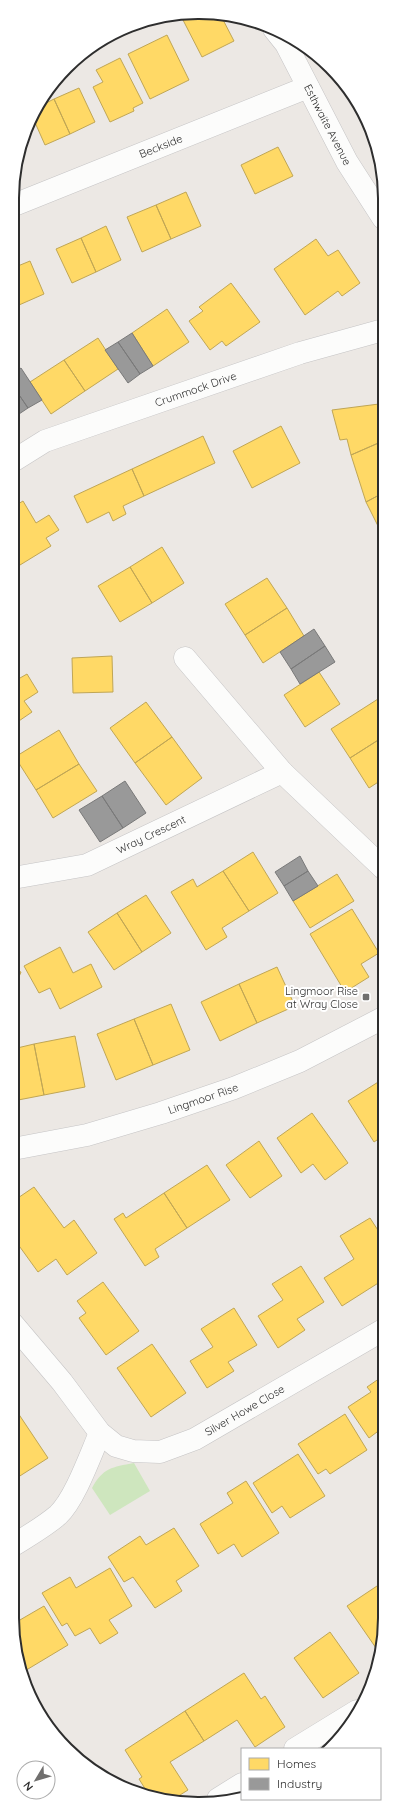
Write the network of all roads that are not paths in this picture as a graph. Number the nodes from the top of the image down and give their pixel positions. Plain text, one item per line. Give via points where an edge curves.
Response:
1 (286, 42) edge
2 (308, 87) junction
3 (19, 203) edge
4 (378, 210) edge
5 (378, 331) edge
6 (19, 457) edge
7 (185, 658) dead end
8 (282, 772) junction
9 (378, 863) edge
10 (19, 877) edge
11 (378, 1021) edge
12 (19, 1148) edge
13 (19, 1331) edge
14 (378, 1333) edge
15 (100, 1434) junction
16 (19, 1542) edge
17 (348, 1716) edge
18 (297, 1748) edge
19 (241, 1785) edge
20 (225, 1795) edge

1 - 2 street, Esthwaite Avenue
2 - 3 street, Beckside
2 - 4 street, Esthwaite Avenue via 347,162
5 - 6 street, Crummock Drive via 300,353 45,441
7 - 8 street
8 - 9 street
8 - 10 street, Wray Crescent via 87,865
11 - 12 street, Lingmoor Rise via 300,1061 226,1090 87,1135
13 - 15 street, Silver Howe Close via 62,1382
14 - 15 street, Silver Howe Close via 188,1442 160,1452 133,1451 116,1446
15 - 16 street via 76,1489 59,1514
17 - 18 street
19 - 20 street

